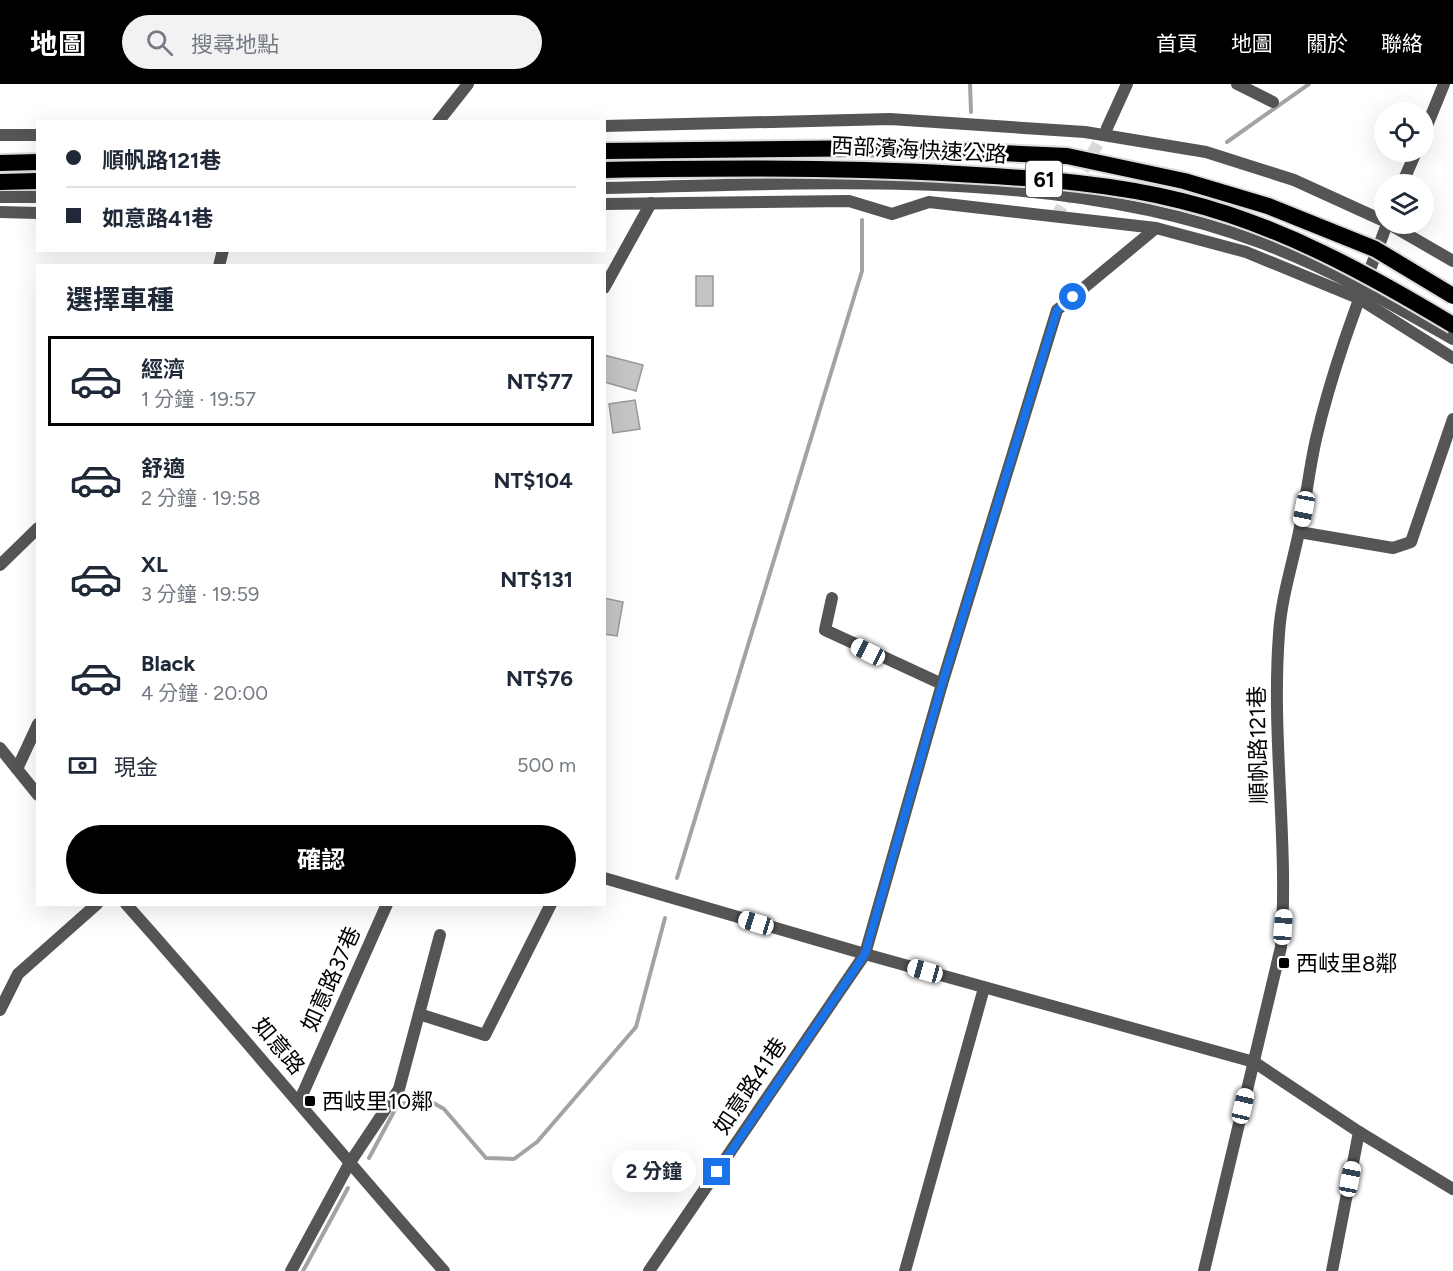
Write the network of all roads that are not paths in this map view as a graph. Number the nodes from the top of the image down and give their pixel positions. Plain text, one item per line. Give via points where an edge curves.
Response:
1 (468, 84) edge
2 (1127, 84) edge
3 (1237, 84) edge
4 (1444, 84) edge
5 (1273, 102) dead end
6 (1434, 108) edge
7 (440, 120) edge
8 (606, 126) edge
9 (1107, 128) tunnel mouth
10 (0, 135) edge
11 (36, 135) edge
12 (606, 151) edge
13 (36, 162) edge
14 (0, 163) edge
15 (606, 170) edge
16 (36, 181) edge
17 (0, 182) edge
18 (606, 188) edge
19 (36, 196) edge
20 (0, 197) edge
21 (651, 203) junction
22 (606, 204) edge
23 (0, 212) edge
24 (36, 213) edge
25 (1374, 217) edge
26 (1156, 228) junction
27 (1383, 234) edge
28 (1406, 234) edge
29 (1453, 261) edge
30 (606, 284) edge
31 (1360, 292) junction
32 (1453, 296) edge
33 (1453, 325) edge
34 (1453, 339) edge
35 (1453, 358) edge
36 (1453, 419) edge
37 (36, 530) edge
38 (1299, 532) junction
39 (0, 565) edge
40 (832, 598) dead end
41 (942, 684) junction
42 (36, 728) edge
43 (0, 748) edge
44 (17, 769) junction
45 (36, 793) edge
46 (606, 879) edge
47 (95, 906) edge
48 (128, 906) edge
49 (386, 906) edge
50 (550, 906) edge
51 (440, 935) dead end
52 (865, 954) junction
53 (984, 988) junction
54 (0, 1010) edge
55 (419, 1014) junction
56 (1254, 1062) junction
57 (299, 1102) junction
58 (1359, 1132) junction
59 (349, 1164) junction
60 (1453, 1189) edge
61 (291, 1271) edge
62 (444, 1271) edge
63 (649, 1271) edge
64 (905, 1271) edge
65 (1204, 1271) edge
66 (1332, 1271) edge

1 - 7 street
2 - 9 street
3 - 5 street
4 - 6 street
8 - 25 street via 890,119 1085,132 1206,152 1294,180
10 - 11 street
12 - 32 highway, 西部濱海快速公路 / 61, bridge via 886,148 1067,156 1184,181 1268,206 1375,249
13 - 14 highway
15 - 33 highway, 西部濱海快速公路 / 61, bridge via 888,169 1063,180 1182,201 1264,227 1369,274
16 - 17 highway
18 - 31 street via 883,183 1060,194 1177,217 1258,242
19 - 20 street
21 - 22 street
21 - 26 street via 849,201 892,214 929,202
21 - 30 street
23 - 24 street
26 - 31 street via 1246,252
26 - 41 street via 1057,310
27 - 31 street, 順帆路121巷
28 - 29 street
31 - 34 street
31 - 35 street
31 - 38 street, 順帆路121巷 via 1317,438
36 - 38 street via 1411,542 1393,548
37 - 39 street
38 - 56 street, 順帆路121巷 via 1284,592 1279,634 1278,765 1284,908 1281,947
40 - 41 street via 825,630
41 - 52 street
42 - 44 street
43 - 44 street
44 - 45 street
46 - 52 street
47 - 54 street via 18,974
48 - 57 street, 如意路
49 - 57 street, 如意路37巷
50 - 55 street via 486,1035
51 - 55 street
52 - 53 street
52 - 63 street, 如意路41巷
53 - 56 street
53 - 64 street
55 - 59 street via 399,1089
56 - 58 street
56 - 65 street, 順帆路121巷
57 - 59 street, 如意路
58 - 60 street
58 - 66 street
59 - 61 street
59 - 62 street, 如意路

